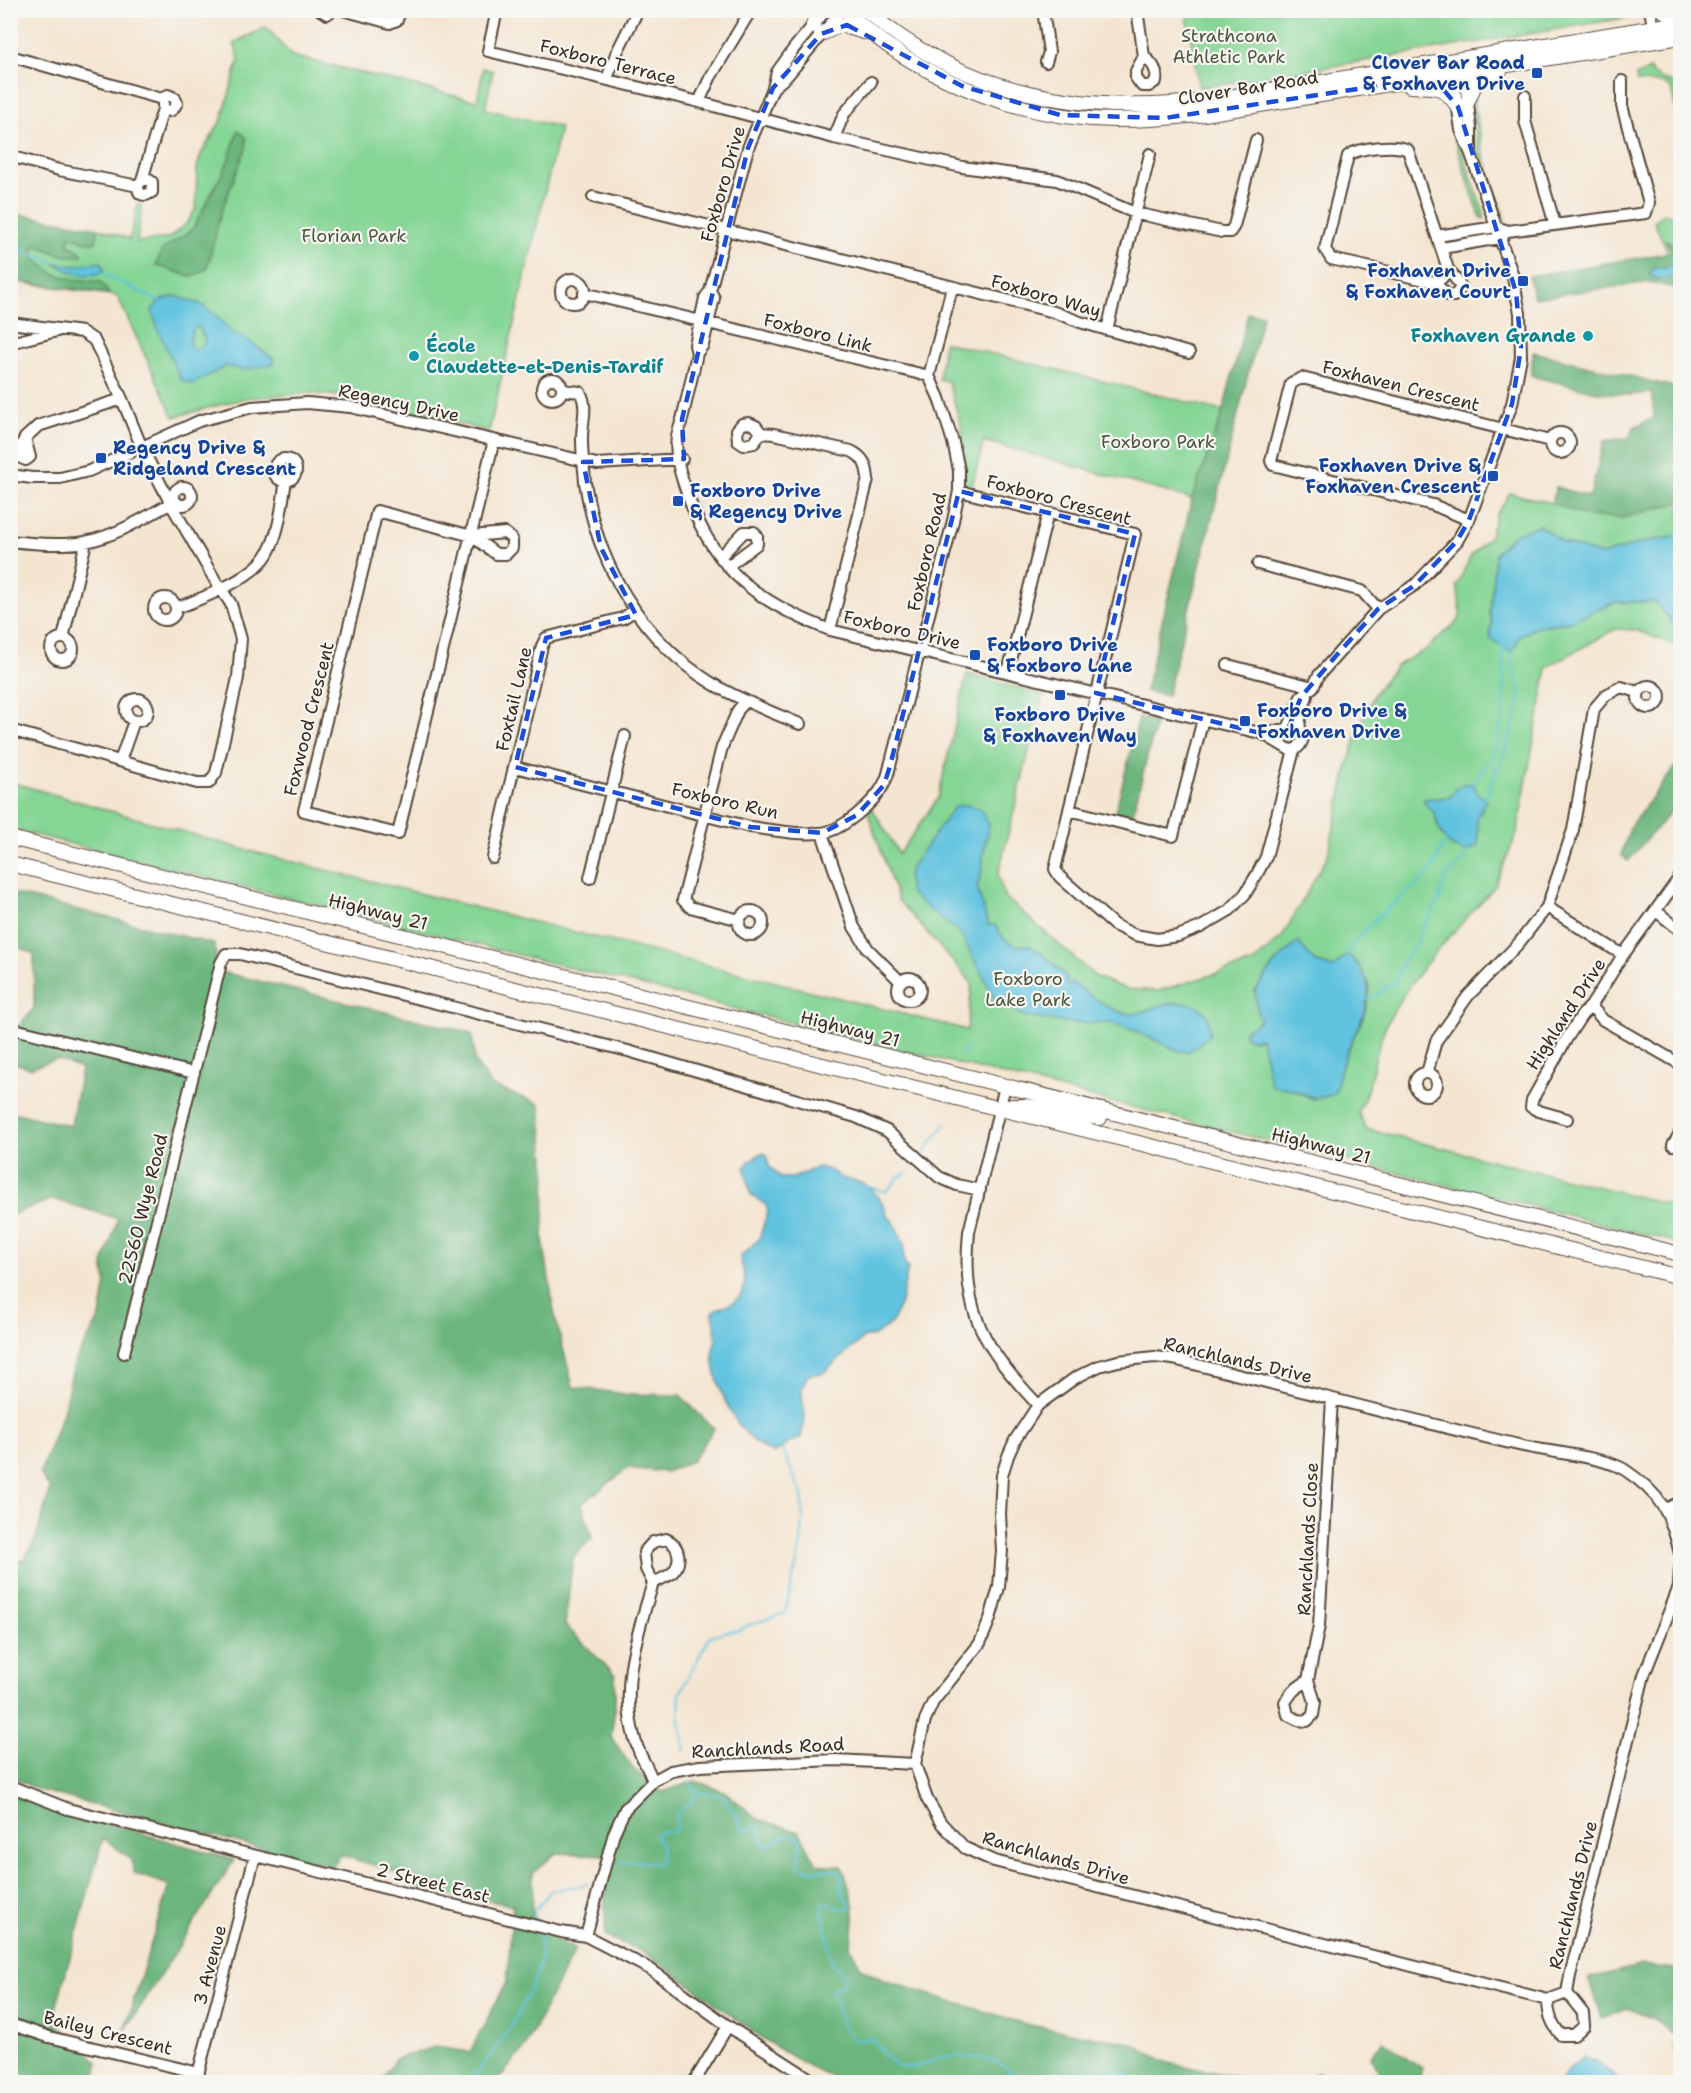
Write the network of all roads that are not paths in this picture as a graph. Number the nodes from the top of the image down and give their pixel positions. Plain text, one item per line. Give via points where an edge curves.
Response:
1 (320, 10) edge
2 (333, 10) edge
3 (343, 10) edge
4 (400, 10) edge
5 (497, 10) edge
6 (638, 10) edge
7 (751, 10) edge
8 (818, 10) edge
9 (826, 10) edge
10 (843, 10) edge
11 (866, 10) edge
12 (874, 10) edge
13 (1043, 10) edge
14 (1137, 10) edge
15 (1650, 10) edge
16 (1663, 10) edge
17 (1680, 16) edge
18 (1680, 23) edge
19 (817, 29) junction
20 (879, 31) junction
21 (1654, 34) junction
22 (1680, 37) edge
23 (10, 56) edge
24 (1144, 56) dead end
25 (1046, 62) dead end
26 (1516, 64) junction
27 (1457, 66) junction
28 (607, 79) junction
29 (1622, 81) dead end
30 (871, 82) dead end
31 (1390, 84) junction
32 (1525, 96) dead end
33 (699, 102) junction
34 (1462, 105) junction
35 (760, 117) junction
36 (834, 138) junction
37 (1256, 140) dead end
38 (1150, 154) dead end
39 (10, 156) edge
40 (593, 197) dead end
41 (1135, 213) junction
42 (1555, 225) junction
43 (1496, 227) junction
44 (727, 231) junction
45 (1504, 235) junction
46 (1437, 236) junction
47 (1442, 248) junction
48 (1448, 269) junction
49 (1434, 282) junction
50 (952, 288) junction
51 (584, 293) dead end
52 (704, 322) junction
53 (10, 323) edge
54 (59, 329) junction
55 (1107, 330) junction
56 (10, 343) edge
57 (1189, 353) dead end
58 (929, 376) junction
59 (562, 390) dead end
60 (122, 399) junction
61 (1504, 429) junction
62 (761, 433) dead end
63 (25, 438) dead end
64 (494, 440) junction
65 (1550, 441) dead end
66 (142, 448) junction
67 (681, 459) junction
68 (583, 462) junction
69 (10, 475) edge
70 (286, 480) dead end
71 (959, 491) junction
72 (173, 502) junction
73 (1048, 513) junction
74 (1469, 520) junction
75 (472, 536) junction
76 (10, 541) edge
77 (86, 542) junction
78 (1258, 564) dead end
79 (220, 588) junction
80 (176, 608) dead end
81 (1378, 609) junction
82 (634, 611) junction
83 (830, 630) junction
84 (63, 638) dead end
85 (921, 651) junction
86 (1228, 665) dead end
87 (1008, 672) junction
88 (1310, 689) junction
89 (1638, 692) dead end
90 (1096, 693) junction
91 (746, 701) junction
92 (1203, 719) junction
93 (134, 721) dead end
94 (800, 724) dead end
95 (10, 730) edge
96 (1285, 730) junction
97 (1299, 732) junction
98 (1260, 733) junction
99 (625, 736) dead end
100 (1286, 747) junction
101 (120, 761) junction
102 (515, 767) junction
103 (612, 790) junction
104 (1069, 810) junction
105 (705, 815) junction
106 (822, 833) junction
107 (10, 838) edge
108 (493, 858) dead end
109 (10, 864) edge
110 (1680, 877) edge
111 (590, 878) dead end
112 (1547, 907) junction
113 (1656, 911) junction
114 (740, 920) dead end
115 (1680, 930) edge
116 (1623, 956) junction
117 (901, 982) dead end
118 (1591, 1006) junction
119 (10, 1028) edge
120 (1680, 1064) edge
121 (194, 1073) junction
122 (1427, 1073) dead end
123 (1005, 1086) junction
124 (999, 1110) junction
125 (1567, 1119) dead end
126 (1153, 1123) junction
127 (1680, 1133) edge
128 (1673, 1145) dead end
129 (980, 1190) junction
130 (1680, 1254) edge
131 (1680, 1277) edge
132 (124, 1353) dead end
133 (1332, 1399) junction
134 (1038, 1405) junction
135 (1680, 1502) edge
136 (1666, 1509) junction
137 (1680, 1554) edge
138 (1680, 1568) edge
139 (653, 1583) dead end
140 (1308, 1680) dead end
141 (915, 1764) junction
142 (653, 1781) junction
143 (10, 1786) edge
144 (255, 1856) junction
145 (586, 1935) junction
146 (1567, 1993) junction
147 (1548, 2000) junction
148 (10, 2024) edge
149 (728, 2026) junction
150 (198, 2078) edge
151 (694, 2082) edge
152 (815, 2082) edge

1 - 2 street via 327,14
3 - 4 street via 390,23 397,20
5 - 28 street, Foxboro Terrace via 488,51
6 - 28 street
7 - 33 street
8 - 19 main road
9 - 19 street, Foxboro Drive
10 - 19 street, Foxboro Drive
10 - 20 main road, Clover Bar Road
11 - 20 main road, Clover Bar Road
12 - 20 main road
13 - 25 street via 1049,52
14 - 24 street
15 - 21 street
16 - 17 main road
18 - 21 main road, Clover Bar Road
19 - 20 main road via 841,25
19 - 35 street, Foxboro Drive via 795,47 777,72
20 - 27 main road, Clover Bar Road via 1008,88 1042,97 1106,105 1179,105
20 - 31 main road, Clover Bar Road via 926,68 962,86 1060,115 1145,120
21 - 22 main road, Clover Bar Road
21 - 26 main road, Clover Bar Road
21 - 27 main road, Clover Bar Road
23 - 39 street via 163,104 140,183 59,170
26 - 27 main road, Clover Bar Road
26 - 34 main road via 1476,82
27 - 31 main road, Clover Bar Road
27 - 34 street
28 - 33 street, Foxboro Terrace
29 - 42 street via 1622,106 1648,209 1641,215
30 - 36 street via 844,114
31 - 34 main road via 1443,89
32 - 42 street via 1525,122
33 - 35 street, Foxboro Terrace
34 - 43 street via 1472,128 1471,154
35 - 36 street
35 - 44 street, Foxboro Drive
36 - 41 street via 962,167 1058,180
37 - 41 street via 1230,232
38 - 41 street, Foxboro Way
40 - 44 street, Foxboro Way
41 - 55 street, Foxboro Way
42 - 45 street
43 - 45 street
43 - 46 street
44 - 50 street, Foxboro Way
44 - 52 street, Foxboro Drive via 710,291 714,297
45 - 47 street
45 - 61 street via 1521,329 1518,374
46 - 47 street
46 - 49 street via 1407,150 1393,147 1353,151 1347,156 1325,249 1332,259
47 - 48 street
48 - 49 street
48 - 49 street via 1460,285 1454,296
50 - 55 street, Foxboro Way via 1054,312
50 - 58 street
51 - 52 street, Foxboro Link
52 - 58 street, Foxboro Link
52 - 67 street, Foxboro Drive via 694,345 697,352 677,436
53 - 54 street
54 - 56 street
54 - 60 street via 82,332 94,340
55 - 57 street
58 - 71 street, Foxboro Road via 953,442
59 - 68 street via 580,392 585,401
60 - 63 street via 38,426
60 - 66 street
61 - 65 street
61 - 74 street
61 - 74 street, Foxhaven Crescent via 1302,378 1291,383 1273,465 1433,505
62 - 83 street via 850,451 867,465 868,480
64 - 66 street, Regency Drive via 350,407 307,403 252,407 210,418
64 - 68 street, Regency Drive
64 - 75 street, Foxwood Crescent
66 - 69 street, Regency Drive via 88,471 60,478
66 - 72 street
67 - 68 street, Regency Drive
67 - 83 street, Foxboro Drive via 681,478 698,523 724,562 774,606
68 - 82 street via 588,501 601,548
70 - 79 street via 280,519 268,554 252,572
71 - 73 street, Foxboro Crescent
71 - 85 street, Foxboro Road
72 - 77 street
72 - 79 street
73 - 87 street
73 - 90 street, Foxboro Crescent via 1135,534
74 - 81 street via 1457,541 1431,570
75 - 75 street, Foxwood Crescent via 398,834 304,811 377,511
76 - 77 street
77 - 84 street
78 - 81 street via 1362,591
79 - 80 street
79 - 101 street via 231,604 241,639 238,678 216,773 204,784
81 - 88 street
82 - 91 street via 662,644 696,672
82 - 102 street, Foxtail Lane via 623,618 546,638
83 - 85 street, Foxboro Drive
85 - 87 street, Foxboro Drive
85 - 106 street via 884,785 856,815
86 - 88 street
87 - 90 street, Foxboro Drive
88 - 96 street via 1301,697
88 - 97 street
89 - 112 street via 1621,687 1606,695 1594,709 1573,830
90 - 92 street, Foxboro Drive
90 - 104 street
91 - 94 street
91 - 105 street via 722,747
92 - 98 street, Foxboro Drive
92 - 104 street via 1173,836
93 - 101 street
95 - 101 street
96 - 97 street
96 - 98 street, Foxboro Drive
96 - 100 street
97 - 100 street via 1302,741
98 - 100 street, Foxboro Drive
99 - 103 street
100 - 104 street via 1289,771 1266,857 1245,894 1230,910 1178,936 1157,939 1135,935 1114,925 1060,877 1055,869 1056,860
102 - 103 street, Foxboro Run
102 - 108 street, Foxtail Lane
103 - 105 street, Foxboro Run
103 - 111 street
105 - 106 street, Foxboro Run via 750,827
105 - 114 street via 683,900 690,907
106 - 117 street via 854,927 868,949
107 - 123 main road, Highway 21
109 - 124 main road
110 - 113 street, Highland Drive
112 - 116 street
112 - 122 street via 1463,1003 1436,1041
113 - 115 street
113 - 116 street, Highland Drive
116 - 118 street, Highland Drive
118 - 120 street via 1603,1020
118 - 125 street, Highland Drive via 1567,1038 1532,1100 1531,1107
119 - 121 street
121 - 129 street, 22560 Wye Road via 221,963 226,954 240,954 628,1051 845,1114 887,1131 939,1177
121 - 132 street, 22560 Wye Road
123 - 124 street
123 - 126 main road, Highway 21
124 - 126 main road via 1024,1106
124 - 129 street
124 - 131 main road
126 - 130 main road, Highway 21
127 - 128 street
129 - 134 street via 967,1253 972,1306 983,1336 1002,1366
133 - 134 street, Ranchlands Drive via 1154,1357 1099,1366
133 - 136 street, Ranchlands Drive via 1622,1468 1644,1484
133 - 140 street, Ranchlands Close via 1319,1626
134 - 141 street, Ranchlands Drive via 1015,1440 1002,1476 1002,1551 990,1619 980,1642 933,1702
135 - 136 street
136 - 137 street, Ranchlands Drive
138 - 146 street, Ranchlands Drive via 1679,1587 1644,1675
139 - 142 street via 628,1683 636,1743
141 - 142 street, Ranchlands Road via 835,1760 700,1766 671,1771
141 - 147 street, Ranchlands Drive via 927,1799 941,1823 965,1848 994,1861
142 - 145 street, Ranchlands Road via 625,1809 614,1833
143 - 144 street, 2 Street East via 68,1809
144 - 145 street, 2 Street East
144 - 150 street, 3 Avenue
145 - 149 street, 2 Street East via 650,1970
146 - 147 street, Ranchlands Drive
146 - 147 street via 1583,2013 1584,2026 1574,2035 1561,2035 1552,2024
148 - 150 street, Bailey Crescent
149 - 151 street
149 - 152 street, 2 Street East

